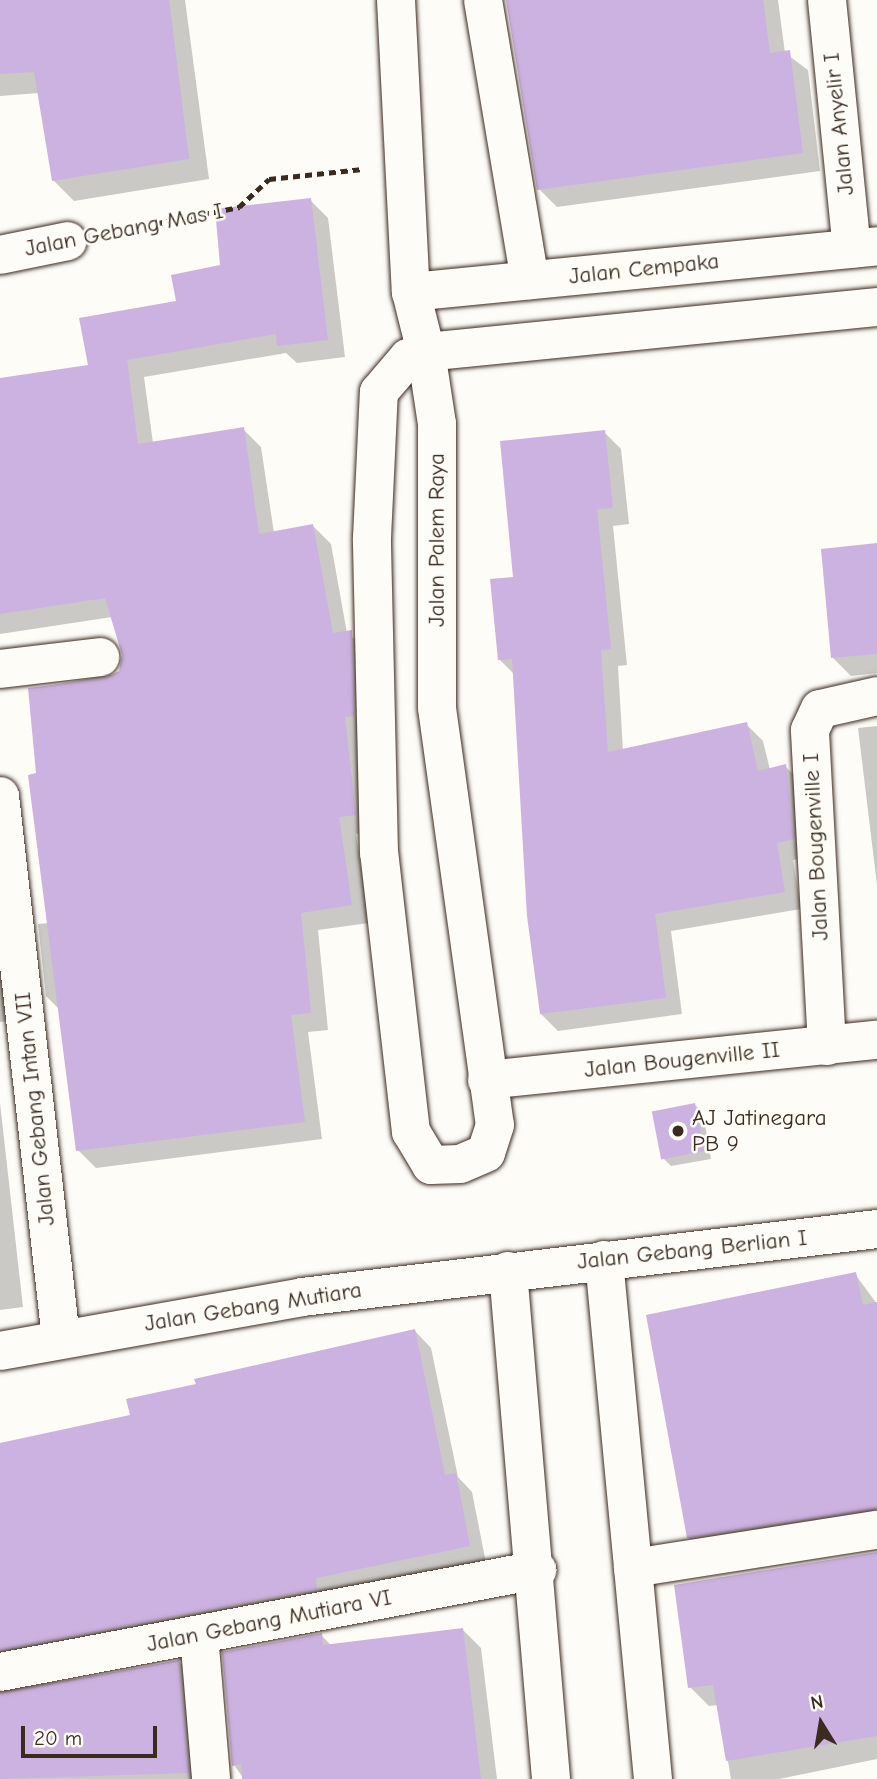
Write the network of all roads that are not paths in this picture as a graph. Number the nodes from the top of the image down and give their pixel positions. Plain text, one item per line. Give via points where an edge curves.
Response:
1 (396, 0) edge
2 (483, 0) edge
3 (827, 0) edge
4 (68, 241) road end
5 (864, 248) edge
6 (0, 255) edge
7 (530, 280) junction
8 (411, 292) junction
9 (877, 307) edge
10 (426, 352) junction
11 (100, 657) dead end
12 (0, 669) edge
13 (877, 696) edge
14 (0, 796) edge
15 (877, 1041) edge
16 (827, 1046) junction
17 (487, 1080) junction
18 (877, 1229) edge
19 (604, 1260) junction
20 (508, 1271) junction
21 (61, 1339) junction
22 (0, 1351) edge
23 (877, 1530) edge
24 (633, 1568) junction
25 (537, 1570) junction
26 (199, 1635) junction
27 (0, 1672) edge
28 (211, 1779) edge
29 (551, 1779) edge
30 (653, 1779) edge

1 - 8 street, Jalan Palem Raya
2 - 7 street
3 - 5 street, Jalan Anyelir I
4 - 6 street, Jalan Gebang Mas I
5 - 7 street, Jalan Cempaka
7 - 8 street, Jalan Cempaka
8 - 10 street, Jalan Palem Raya
9 - 10 street
10 - 17 street, Jalan Palem Raya via 437,424 437,708
10 - 17 street, Jalan Palem Raya via 408,358 379,392 372,538 379,853 411,1132 431,1165 460,1164 486,1153 495,1125
11 - 12 street
13 - 16 street, Jalan Bougenville I via 820,709 810,730
14 - 21 street, Jalan Gebang Intan VII
15 - 16 street, Jalan Bougenville II
16 - 17 street, Jalan Bougenville II
18 - 19 street, Jalan Gebang Berlian I
19 - 20 street, Jalan Gebang Berlian I
19 - 24 street
20 - 21 street, Jalan Gebang Mutiara via 302,1297
20 - 25 street
21 - 22 street, Jalan Gebang Mutiara
23 - 24 street
24 - 30 street
25 - 26 street, Jalan Gebang Mutiara VI
25 - 29 street
26 - 27 street, Jalan Gebang Mutiara VI
26 - 28 street

